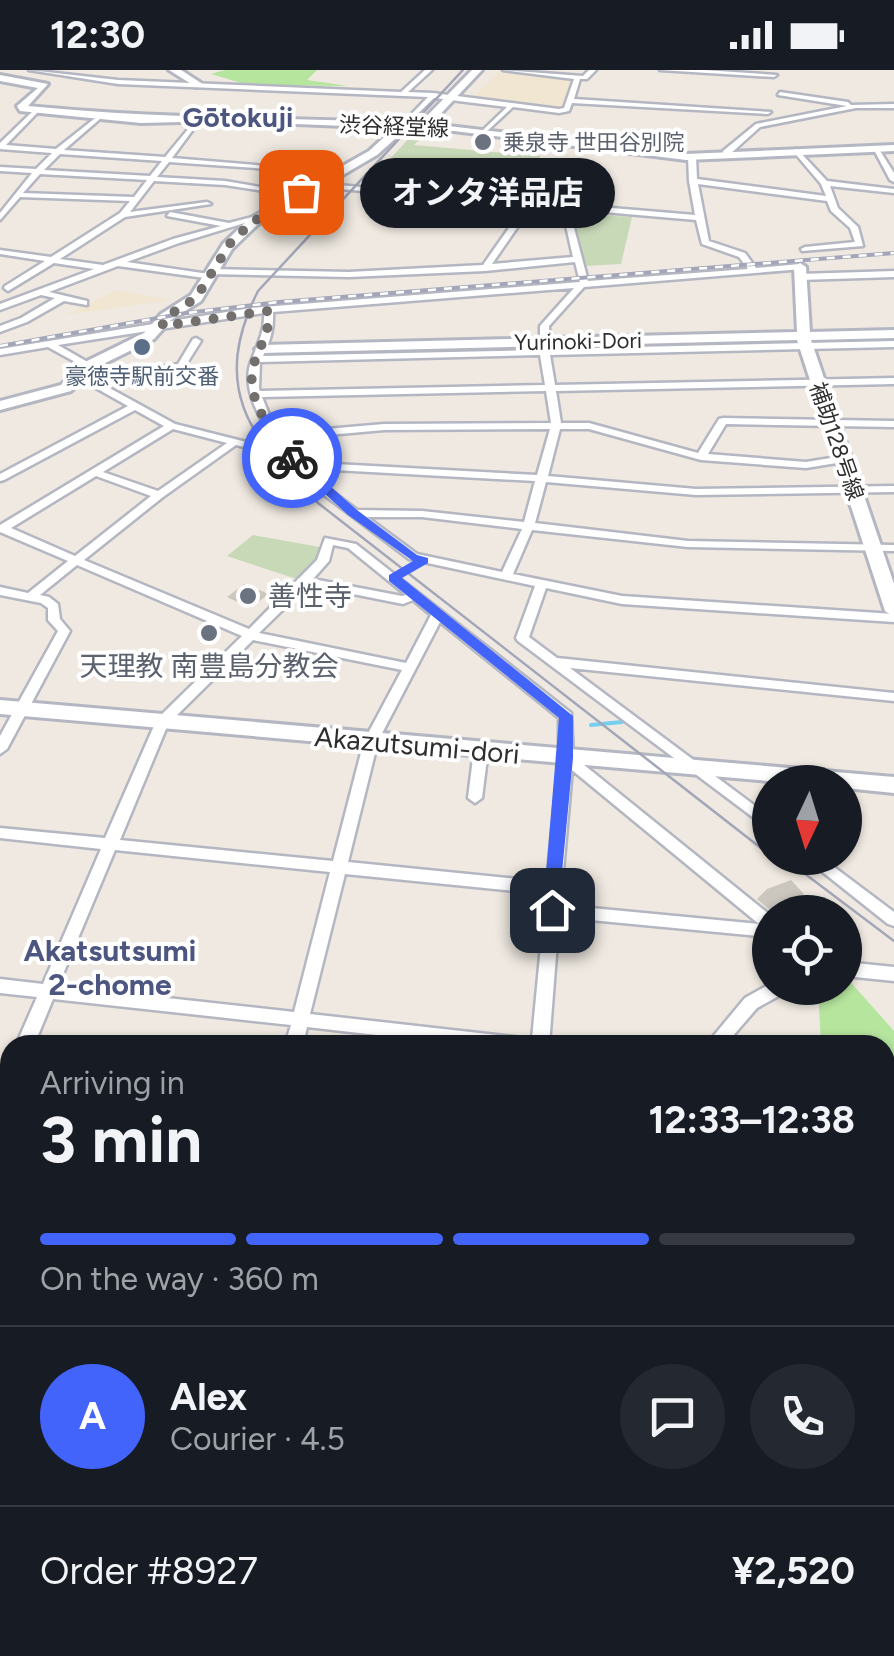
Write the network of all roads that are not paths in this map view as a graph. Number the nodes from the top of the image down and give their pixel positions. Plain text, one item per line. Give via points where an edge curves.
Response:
1 (32, 70) edge
2 (71, 70) edge
3 (174, 70) edge
4 (429, 70) edge
5 (477, 70) edge
6 (506, 70) edge
7 (593, 70) edge
8 (663, 70) edge
9 (679, 71) edge
10 (775, 72) edge
11 (60, 76) junction
12 (0, 78) edge
13 (577, 78) junction
14 (678, 81) dead end
15 (199, 84) junction
16 (45, 86) junction
17 (676, 91) dead end
18 (402, 94) junction
19 (780, 94) junction
20 (433, 95) junction
21 (451, 98) junction
22 (571, 101) junction
23 (6, 103) dead end
24 (24, 104) junction
25 (513, 105) junction
26 (675, 106) junction
27 (856, 106) junction
28 (894, 106) edge
29 (36, 112) junction
30 (768, 112) junction
31 (99, 116) junction
32 (201, 118) junction
33 (758, 125) junction
34 (403, 126) junction
35 (423, 126) junction
36 (485, 131) junction
37 (0, 147) edge
38 (877, 148) junction
39 (894, 148) edge
40 (797, 151) junction
41 (60, 153) junction
42 (726, 153) junction
43 (692, 156) junction
44 (168, 160) junction
45 (0, 169) edge
46 (298, 169) dead end
47 (39, 172) junction
48 (152, 180) junction
49 (894, 180) edge
50 (693, 181) junction
51 (825, 183) junction
52 (317, 185) junction
53 (894, 191) edge
54 (17, 194) junction
55 (296, 194) junction
56 (136, 198) junction
57 (830, 199) junction
58 (207, 204) dead end
59 (529, 204) junction
60 (565, 209) junction
61 (162, 212) junction
62 (1, 215) edge
63 (123, 215) junction
64 (260, 217) junction
65 (699, 218) junction
66 (231, 224) junction
67 (805, 249) dead end
68 (0, 252) edge
69 (577, 259) junction
70 (56, 260) junction
71 (117, 263) junction
72 (104, 268) junction
73 (485, 268) junction
74 (753, 270) junction
75 (800, 272) junction
76 (894, 274) edge
77 (210, 275) junction
78 (398, 276) junction
79 (584, 282) junction
80 (4, 287) edge
81 (40, 292) junction
82 (62, 298) junction
83 (406, 298) junction
84 (84, 303) dead end
85 (0, 307) edge
86 (268, 311) junction
87 (164, 321) junction
88 (23, 324) junction
89 (0, 329) edge
90 (894, 334) edge
91 (196, 341) dead end
92 (804, 341) junction
93 (49, 344) junction
94 (894, 344) edge
95 (34, 346) junction
96 (544, 347) junction
97 (0, 352) edge
98 (260, 354) junction
99 (84, 371) junction
100 (816, 381) junction
101 (894, 381) edge
102 (99, 384) junction
103 (552, 387) junction
104 (256, 394) junction
105 (0, 406) edge
106 (136, 406) junction
107 (831, 423) junction
108 (894, 424) edge
109 (171, 426) junction
110 (556, 426) junction
111 (275, 437) junction
112 (232, 444) junction
113 (290, 456) junction
114 (701, 457) junction
115 (843, 459) junction
116 (97, 473) junction
117 (0, 478) edge
118 (542, 479) junction
119 (894, 490) edge
120 (854, 491) junction
121 (159, 495) junction
122 (352, 512) junction
123 (529, 525) junction
124 (1, 529) edge
125 (873, 547) junction
126 (894, 548) edge
127 (76, 558) junction
128 (424, 560) junction
129 (506, 576) junction
130 (393, 578) junction
131 (306, 582) junction
132 (542, 583) junction
133 (0, 591) edge
134 (415, 595) junction
135 (30, 597) junction
136 (438, 612) junction
137 (894, 614) edge
138 (252, 636) junction
139 (555, 662) junction
140 (411, 668) junction
141 (894, 696) edge
142 (11, 708) edge
143 (162, 722) junction
144 (370, 741) junction
145 (0, 748) edge
146 (481, 750) junction
147 (566, 758) junction
148 (694, 768) junction
149 (894, 785) edge
150 (475, 798) dead end
151 (752, 812) edge
152 (0, 833) edge
153 (110, 844) junction
154 (338, 867) junction
155 (834, 875) edge
156 (554, 889) junction
157 (552, 910) junction
158 (752, 913) edge
159 (894, 920) edge
160 (752, 927) edge
161 (862, 971) edge
162 (894, 974) edge
163 (0, 986) edge
164 (48, 992) junction
165 (752, 1002) edge
166 (301, 1019) junction
167 (29, 1035) edge
168 (297, 1035) edge
169 (441, 1035) edge
170 (541, 1035) edge
171 (724, 1035) edge

1 - 11 street
2 - 11 street
3 - 15 main road
4 - 18 street
5 - 21 main road
6 - 13 street
7 - 13 street
8 - 9 street
9 - 10 street
9 - 14 street
10 - 19 street
11 - 15 street
11 - 16 street
12 - 16 main road
13 - 22 street
15 - 18 street
16 - 24 main road
17 - 26 street
18 - 20 street
19 - 27 street
19 - 30 street
20 - 21 street
20 - 34 street
21 - 25 street
21 - 35 main road
22 - 25 street via 564,111
22 - 26 street
23 - 24 main road
24 - 29 main road via 20,108
25 - 36 street
26 - 30 street
27 - 28 street
27 - 33 street
29 - 31 main road, 渋谷経堂線
29 - 37 street
30 - 33 street
31 - 32 main road, 渋谷経堂線
31 - 41 street
32 - 34 main road, 渋谷経堂線
32 - 44 street
33 - 42 street
34 - 35 main road, 渋谷経堂線
34 - 52 main road via 381,148
35 - 36 main road, 渋谷経堂線
36 - 43 main road, 渋谷経堂線
37 - 41 street
38 - 39 main road, 渋谷経堂線
38 - 40 main road, 渋谷経堂線
38 - 49 street
40 - 42 main road, 渋谷経堂線
40 - 51 street
41 - 44 street
41 - 47 street
42 - 43 main road, 渋谷経堂線
43 - 50 street
44 - 46 street
44 - 48 street
45 - 47 street
47 - 48 street
47 - 54 street
48 - 55 street
48 - 56 street
50 - 57 street
50 - 65 street
51 - 53 street
51 - 57 street
52 - 55 main road
52 - 59 street
54 - 56 street
54 - 62 street
55 - 64 main road
56 - 63 street
57 - 67 street via 860,244
58 - 61 street
59 - 60 street
59 - 73 street
60 - 65 street
60 - 69 street
61 - 63 street
61 - 66 street
63 - 70 street
64 - 66 street
64 - 77 main road via 230,243
65 - 74 street via 705,242 742,255
66 - 71 street
68 - 70 street
69 - 73 street
69 - 79 street
70 - 72 street
70 - 80 street
71 - 72 street
71 - 77 street
72 - 81 street
73 - 78 street
74 - 75 street
74 - 79 street
75 - 76 street
75 - 92 main road, 補助128号線
77 - 78 street
77 - 87 main road via 196,298
78 - 83 street
79 - 83 street
79 - 96 street via 549,318
80 - 81 street
81 - 82 street
81 - 85 street
82 - 84 street
82 - 88 street
83 - 86 street
86 - 87 street
86 - 98 street
87 - 93 street
87 - 99 main road
88 - 89 street
88 - 95 street
90 - 92 main road, Yurinoki-Dori
91 - 102 street via 180,366
92 - 94 street
92 - 96 main road, Yurinoki-Dori
92 - 100 main road, 補助128号線
93 - 95 street
93 - 99 street
95 - 97 street
96 - 98 main road, Yurinoki-Dori
96 - 103 street
98 - 104 street
99 - 102 street
99 - 105 main road via 46,396
100 - 101 street
100 - 103 street
100 - 107 main road, 補助128号線
102 - 106 street
103 - 104 street
103 - 110 street
104 - 111 street
106 - 109 street
106 - 117 street
107 - 108 street
107 - 114 street via 723,422
107 - 115 main road, 補助128号線
109 - 112 street
109 - 116 street
110 - 111 street via 384,427
110 - 114 street via 609,429
110 - 118 street
111 - 113 street
112 - 113 street
112 - 121 street
113 - 118 street via 334,466
113 - 122 street
114 - 115 street via 806,465
115 - 120 main road, 補助128号線
116 - 121 street
116 - 124 street
118 - 120 street via 696,492
118 - 123 street
119 - 120 street
120 - 125 main road, 補助128号線
121 - 127 street
122 - 123 street
122 - 128 street
123 - 125 street via 688,544
123 - 129 street
124 - 127 street
125 - 126 street
125 - 137 main road, 補助128号線
127 - 135 street
127 - 138 street
128 - 129 street
128 - 130 street
129 - 132 street
130 - 131 street via 352,546 330,540
130 - 134 street
131 - 134 street via 403,600
131 - 138 street
132 - 137 street via 622,600
132 - 139 street via 522,638
133 - 135 street
134 - 136 street
135 - 142 street via 54,607 64,631
136 - 140 street
136 - 147 street via 566,716
138 - 140 street
138 - 143 street
139 - 141 street
139 - 148 street
140 - 144 street
142 - 143 main road, Akazutsumi-dori
142 - 145 street
143 - 144 main road, Akazutsumi-dori
143 - 153 street
144 - 146 main road, Akazutsumi-dori
144 - 154 street
146 - 147 main road, Akazutsumi-dori
146 - 150 street
147 - 148 main road, Akazutsumi-dori
147 - 156 street
147 - 158 street
148 - 149 main road, Akazutsumi-dori
148 - 151 street
152 - 153 street
153 - 154 street
153 - 164 street
154 - 156 street
154 - 166 street
155 - 159 street
156 - 157 street
157 - 160 street
157 - 170 street
161 - 162 street
163 - 164 street
164 - 166 street
164 - 167 street
165 - 171 street
166 - 168 street
166 - 169 street

